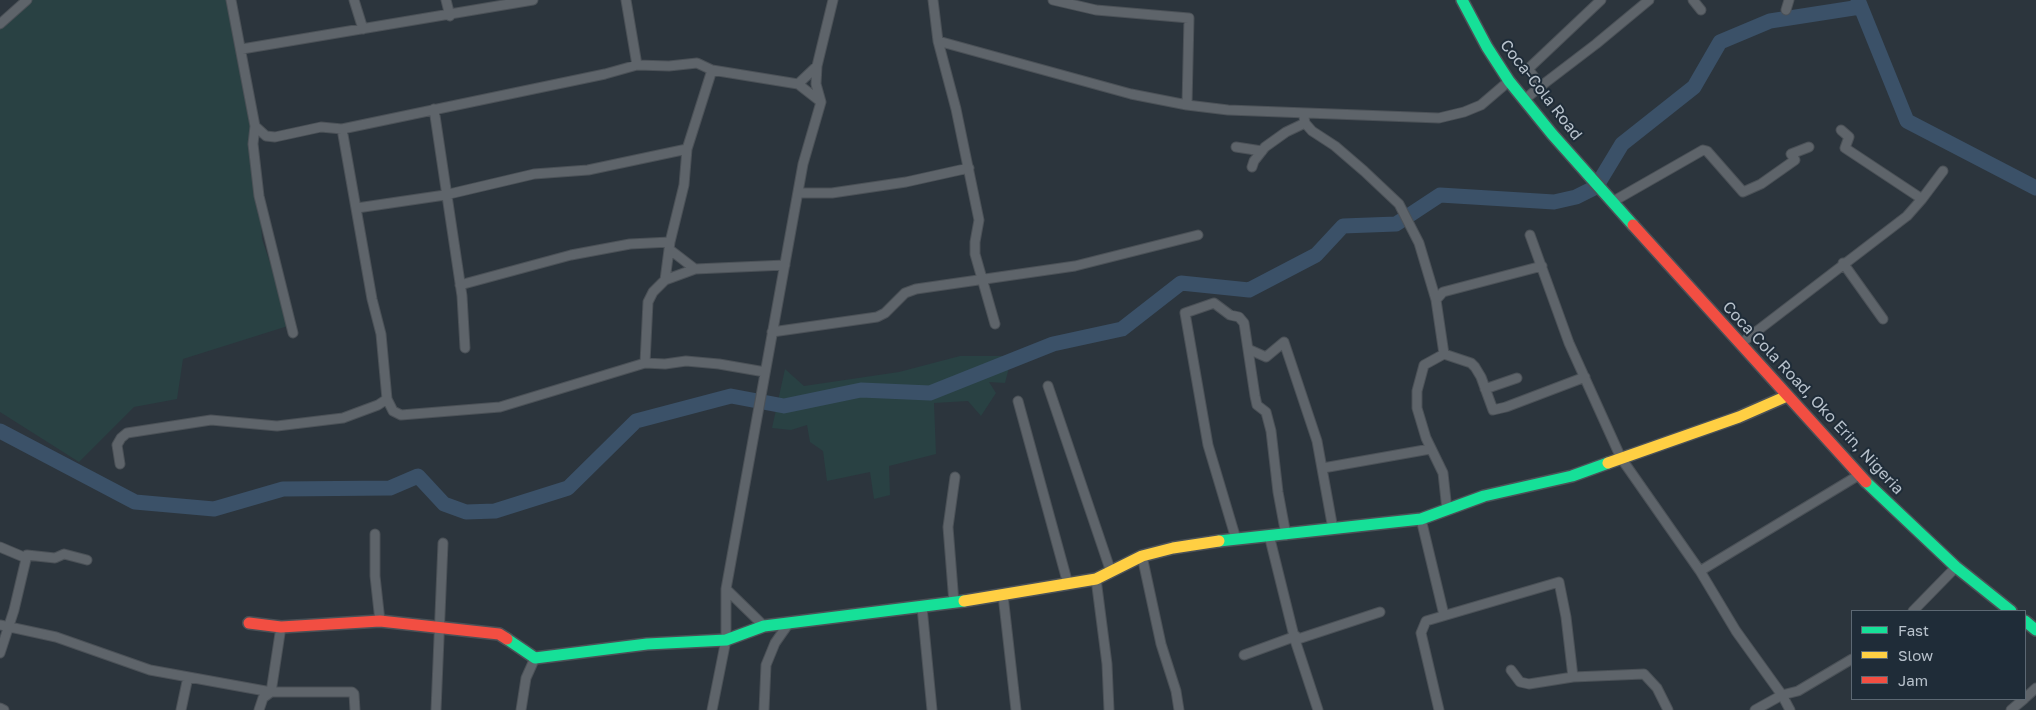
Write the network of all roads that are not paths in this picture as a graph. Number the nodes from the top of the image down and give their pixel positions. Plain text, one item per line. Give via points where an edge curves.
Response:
1 (27, 0) edge
2 (231, 0) edge
3 (354, 0) edge
4 (446, 0) edge
5 (533, 0) edge
6 (626, 0) edge
7 (833, 0) edge
8 (933, 0) edge
9 (1053, 0) edge
10 (1462, 0) edge
11 (1601, 0) edge
12 (1649, 0) edge
13 (1693, 0) edge
14 (1789, 0) edge
15 (1701, 10) dead end
16 (1786, 10) dead end
17 (450, 16) junction
18 (0, 24) edge
19 (363, 29) junction
20 (938, 41) junction
21 (242, 49) junction
22 (637, 65) junction
23 (817, 66) junction
24 (712, 70) junction
25 (1509, 81) junction
26 (798, 84) junction
27 (1542, 86) junction
28 (1524, 100) junction
29 (821, 102) junction
30 (1187, 105) junction
31 (434, 109) junction
32 (1304, 112) junction
33 (1305, 123) junction
34 (254, 126) junction
35 (342, 129) junction
36 (1841, 130) dead end
37 (1236, 147) dead end
38 (1809, 147) dead end
39 (687, 150) junction
40 (1262, 151) junction
41 (1252, 167) dead end
42 (969, 168) junction
43 (1943, 171) dead end
44 (798, 193) junction
45 (445, 195) junction
46 (1609, 198) junction
47 (1922, 199) junction
48 (358, 208) junction
49 (1198, 235) dead end
50 (1530, 235) dead end
51 (669, 246) junction
52 (1843, 264) junction
53 (785, 265) junction
54 (1542, 266) junction
55 (695, 269) junction
56 (982, 279) junction
57 (665, 280) junction
58 (460, 285) junction
59 (1436, 300) junction
60 (1883, 319) dead end
61 (995, 324) dead end
62 (772, 332) junction
63 (293, 333) dead end
64 (1740, 344) junction
65 (465, 348) dead end
66 (1248, 349) junction
67 (1444, 354) junction
68 (645, 363) junction
69 (765, 372) junction
70 (1585, 377) junction
71 (1517, 378) dead end
72 (1048, 386) dead end
73 (1485, 389) junction
74 (1787, 396) junction
75 (387, 399) junction
76 (1018, 400) dead end
77 (1430, 449) junction
78 (1621, 458) junction
79 (120, 464) dead end
80 (1323, 468) junction
81 (1859, 475) junction
82 (955, 477) dead end
83 (1447, 510) junction
84 (1421, 519) junction
85 (1333, 529) junction
86 (375, 534) dead end
87 (1269, 535) junction
88 (1286, 536) junction
89 (1236, 539) junction
90 (443, 543) dead end
91 (0, 547) edge
92 (1142, 556) junction
93 (26, 558) junction
94 (87, 560) dead end
95 (1956, 567) junction
96 (1700, 571) junction
97 (1111, 572) junction
98 (1096, 579) junction
99 (1068, 584) junction
100 (726, 589) junction
101 (1003, 595) junction
102 (954, 603) junction
103 (922, 607) junction
104 (1914, 610) edge
105 (2010, 610) edge
106 (1380, 612) dead end
107 (1444, 615) junction
108 (380, 621) junction
109 (2026, 622) edge
110 (249, 623) dead end
111 (789, 623) junction
112 (3, 626) edge
113 (764, 626) junction
114 (281, 627) junction
115 (440, 627) junction
116 (2036, 630) edge
117 (1296, 638) junction
118 (726, 640) junction
119 (0, 653) edge
120 (1244, 655) dead end
121 (535, 658) junction
122 (1851, 660) edge
123 (1511, 670) dead end
124 (188, 677) junction
125 (1573, 677) junction
126 (2036, 688) edge
127 (271, 692) junction
128 (1782, 695) junction
129 (2026, 696) edge
130 (2022, 700) edge
131 (0, 708) edge
132 (4, 710) edge
133 (181, 710) edge
134 (260, 710) edge
135 (355, 710) edge
136 (436, 710) edge
137 (521, 710) edge
138 (712, 710) edge
139 (764, 710) edge
140 (932, 710) edge
141 (1016, 710) edge
142 (1109, 710) edge
143 (1179, 710) edge
144 (1318, 710) edge
145 (1439, 710) edge
146 (1668, 710) edge
147 (1755, 710) edge
148 (1790, 710) edge
149 (2011, 710) edge

1 - 18 street
2 - 21 street
3 - 19 street
4 - 17 street
5 - 17 street
6 - 22 street
7 - 23 street
8 - 20 street
9 - 30 street via 1096,10 1189,18
10 - 25 street, Coca-Cola Road
11 - 27 street via 1528,69
12 - 27 street
13 - 15 street
14 - 16 street
17 - 19 street
19 - 21 street
20 - 30 street via 1131,94
20 - 42 street
21 - 34 street
22 - 24 street via 697,63
22 - 31 street
23 - 26 street
23 - 29 street via 816,84
24 - 26 street
24 - 39 street
25 - 28 street, Coca-Cola Road
25 - 32 street via 1481,105 1439,118
26 - 29 street
27 - 28 street
28 - 46 street, Coca-Cola Road
29 - 44 street
30 - 32 street via 1228,110
31 - 35 street
31 - 45 street
32 - 33 street
33 - 40 street via 1286,132
33 - 59 street via 1399,204 1419,243
34 - 35 street via 266,136 275,137 321,127
34 - 63 street via 259,196
35 - 48 street
36 - 47 street via 1849,137 1845,148
37 - 40 street
38 - 46 street via 1791,154 1795,160 1762,184 1743,192 1703,150
39 - 45 street via 588,170 534,174
39 - 51 street via 684,185
40 - 41 street
42 - 44 street via 832,193
42 - 56 street via 979,220 975,254
43 - 47 street
44 - 53 street
45 - 48 street
45 - 58 street
46 - 64 street, Coca Cola Road, Oko Erin, Nigeria
47 - 52 street via 1907,216
48 - 75 street via 366,271 381,334
49 - 56 street via 1074,266
50 - 54 street
51 - 55 street
51 - 57 street
51 - 58 street via 630,244
52 - 60 street
52 - 64 street
53 - 55 street
53 - 62 street
54 - 59 street via 1443,292
54 - 70 street
55 - 57 street
56 - 61 street
56 - 62 street via 916,289 877,317
57 - 68 street via 648,302
58 - 65 street
59 - 67 street
62 - 69 street
64 - 74 street, Coca Cola Road, Oko Erin, Nigeria
66 - 80 street via 1266,356 1284,342 1305,399
66 - 88 street via 1257,405 1266,412 1271,431
66 - 89 street via 1244,323 1239,317 1230,315 1214,303 1185,313 1208,445
67 - 73 street via 1471,363 1482,377
67 - 77 street via 1424,365 1417,392 1417,408
68 - 69 street via 686,361
68 - 75 street via 500,407 401,415 393,411
69 - 100 street
70 - 73 street via 1499,410 1490,406
70 - 78 street
71 - 73 street
72 - 97 street
74 - 78 street via 1739,417
74 - 81 street, Coca Cola Road, Oko Erin, Nigeria
75 - 79 street via 343,418 277,426 211,420 127,433 118,445
76 - 99 street
77 - 80 street
77 - 83 street via 1442,473
78 - 83 street via 1572,476 1484,496
78 - 96 street
80 - 85 street
81 - 95 street, Coca Cola Road, Oko Erin, Nigeria
81 - 96 street
82 - 102 street via 948,527
83 - 84 street
84 - 85 street
84 - 107 street
85 - 88 street
86 - 108 street
87 - 88 street
87 - 89 street
87 - 117 street
89 - 92 street
90 - 115 street
91 - 93 street
92 - 97 street
92 - 143 street
93 - 94 street via 33,554 55,558 64,554
93 - 112 street via 14,610
95 - 104 street
95 - 105 street, Coca Cola Road, Oko Erin, Nigeria
96 - 128 street via 1736,631
97 - 98 street
98 - 99 street
98 - 142 street via 1107,664
99 - 101 street
100 - 113 street
100 - 118 street
101 - 102 street
101 - 141 street
102 - 103 street
103 - 111 street
103 - 140 street
106 - 117 street
107 - 125 street via 1558,582
107 - 145 street via 1426,621 1421,633
108 - 114 street
108 - 115 street
109 - 116 street
110 - 114 street
111 - 113 street
111 - 139 street via 775,643 766,665
112 - 119 street
112 - 124 street via 56,637 150,670
113 - 118 street
114 - 127 street
115 - 121 street via 498,634
115 - 136 street
117 - 120 street
117 - 144 street
118 - 121 street via 647,644
118 - 138 street
121 - 137 street via 526,678
122 - 128 street via 1798,692
123 - 125 street via 1520,682 1529,684
124 - 127 street
124 - 133 street
125 - 146 street via 1644,674 1657,688
126 - 129 street
127 - 134 street via 264,698
127 - 135 street via 352,692
128 - 147 street
128 - 148 street
130 - 149 street
131 - 132 street

